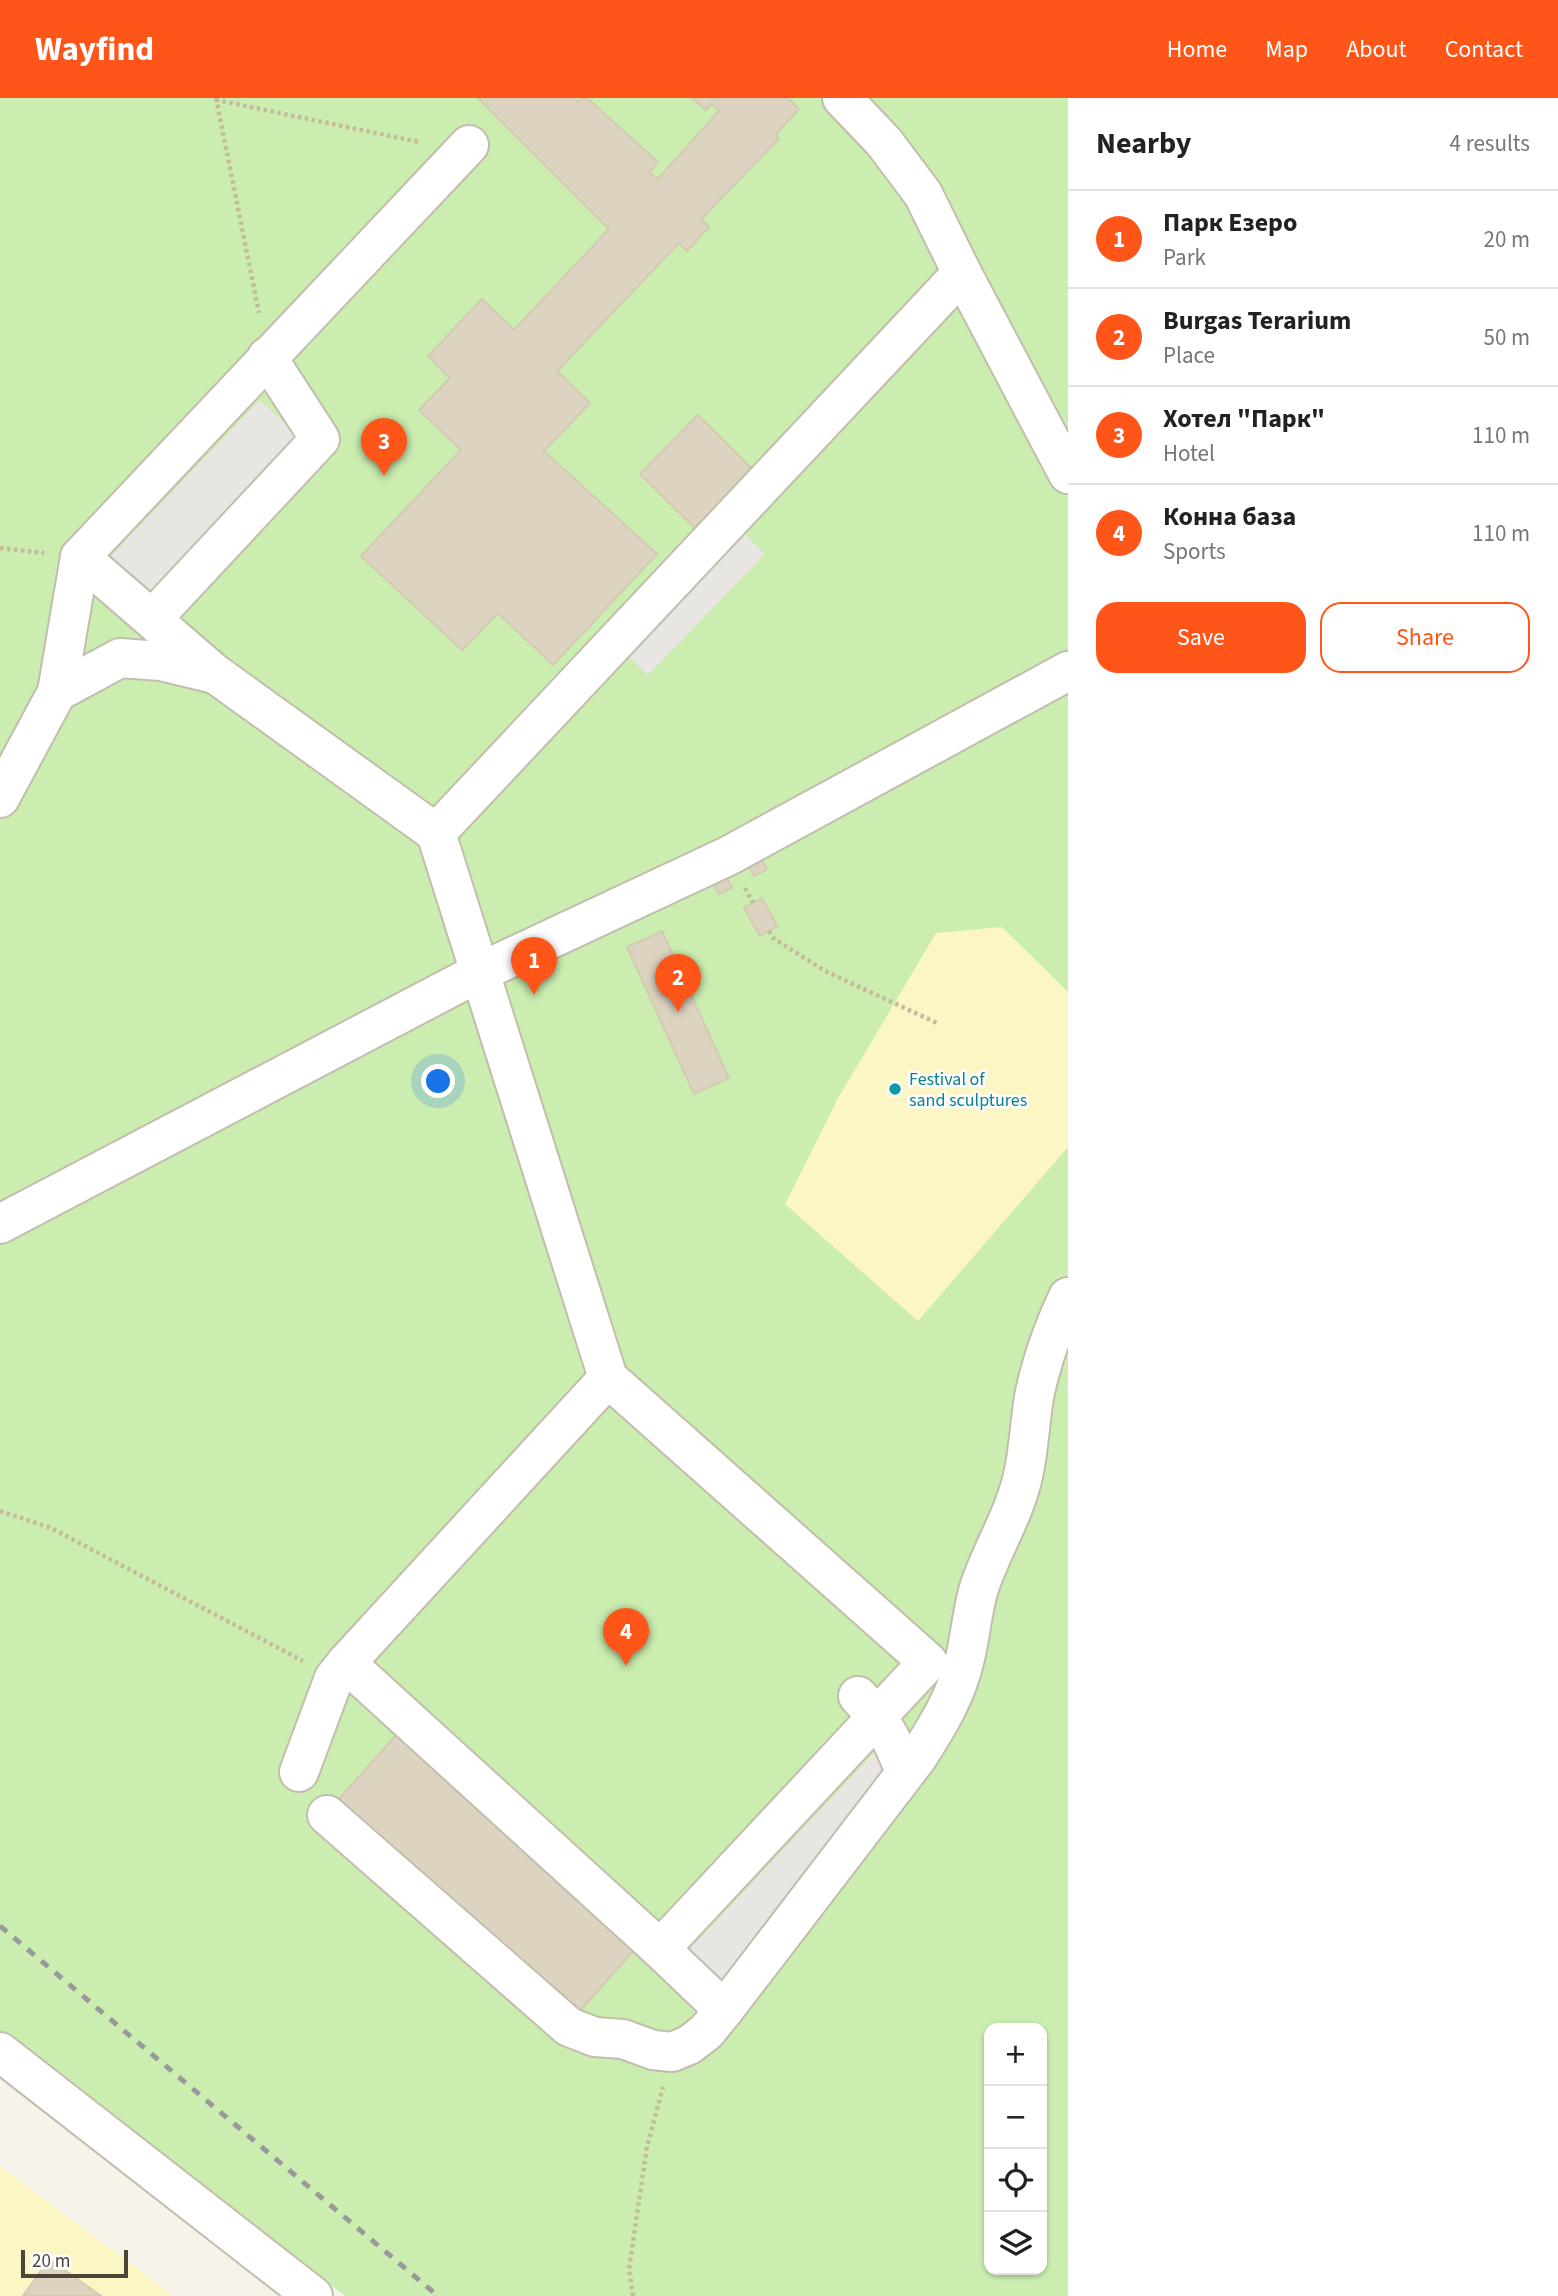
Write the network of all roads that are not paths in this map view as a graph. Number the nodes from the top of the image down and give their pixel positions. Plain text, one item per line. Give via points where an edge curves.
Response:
1 (842, 98) edge
2 (468, 145) road end
3 (962, 273) junction
4 (267, 357) junction
5 (1068, 474) edge
6 (80, 556) junction
7 (153, 618) junction
8 (1068, 671) edge
9 (214, 673) junction
10 (57, 692) junction
11 (0, 798) edge
12 (436, 833) junction
13 (478, 973) junction
14 (0, 1224) edge
15 (1068, 1297) edge
16 (608, 1378) junction
17 (340, 1671) junction
18 (868, 1706) junction
19 (299, 1772) dead end
20 (905, 1772) junction
21 (327, 1815) dead end
22 (660, 1949) junction
23 (724, 2010) junction
24 (0, 2052) edge
25 (313, 2296) edge

1 - 3 street via 884,142 923,194
2 - 4 street
3 - 5 street
3 - 12 street
4 - 6 street
4 - 7 street via 320,439
6 - 7 street
6 - 10 street
7 - 9 street
8 - 13 street via 728,856
9 - 10 street via 120,658
9 - 12 street
10 - 11 street
12 - 13 street
13 - 14 street
13 - 16 street
15 - 20 street via 1051,1334 1034,1396 1024,1471 980,1586 953,1697
16 - 17 street
16 - 18 street via 929,1662
17 - 19 street
17 - 22 street
18 - 20 street via 892,1738
18 - 22 street
20 - 23 street
21 - 23 street via 569,2027 595,2037 672,2052 706,2032
22 - 23 street
24 - 25 street

